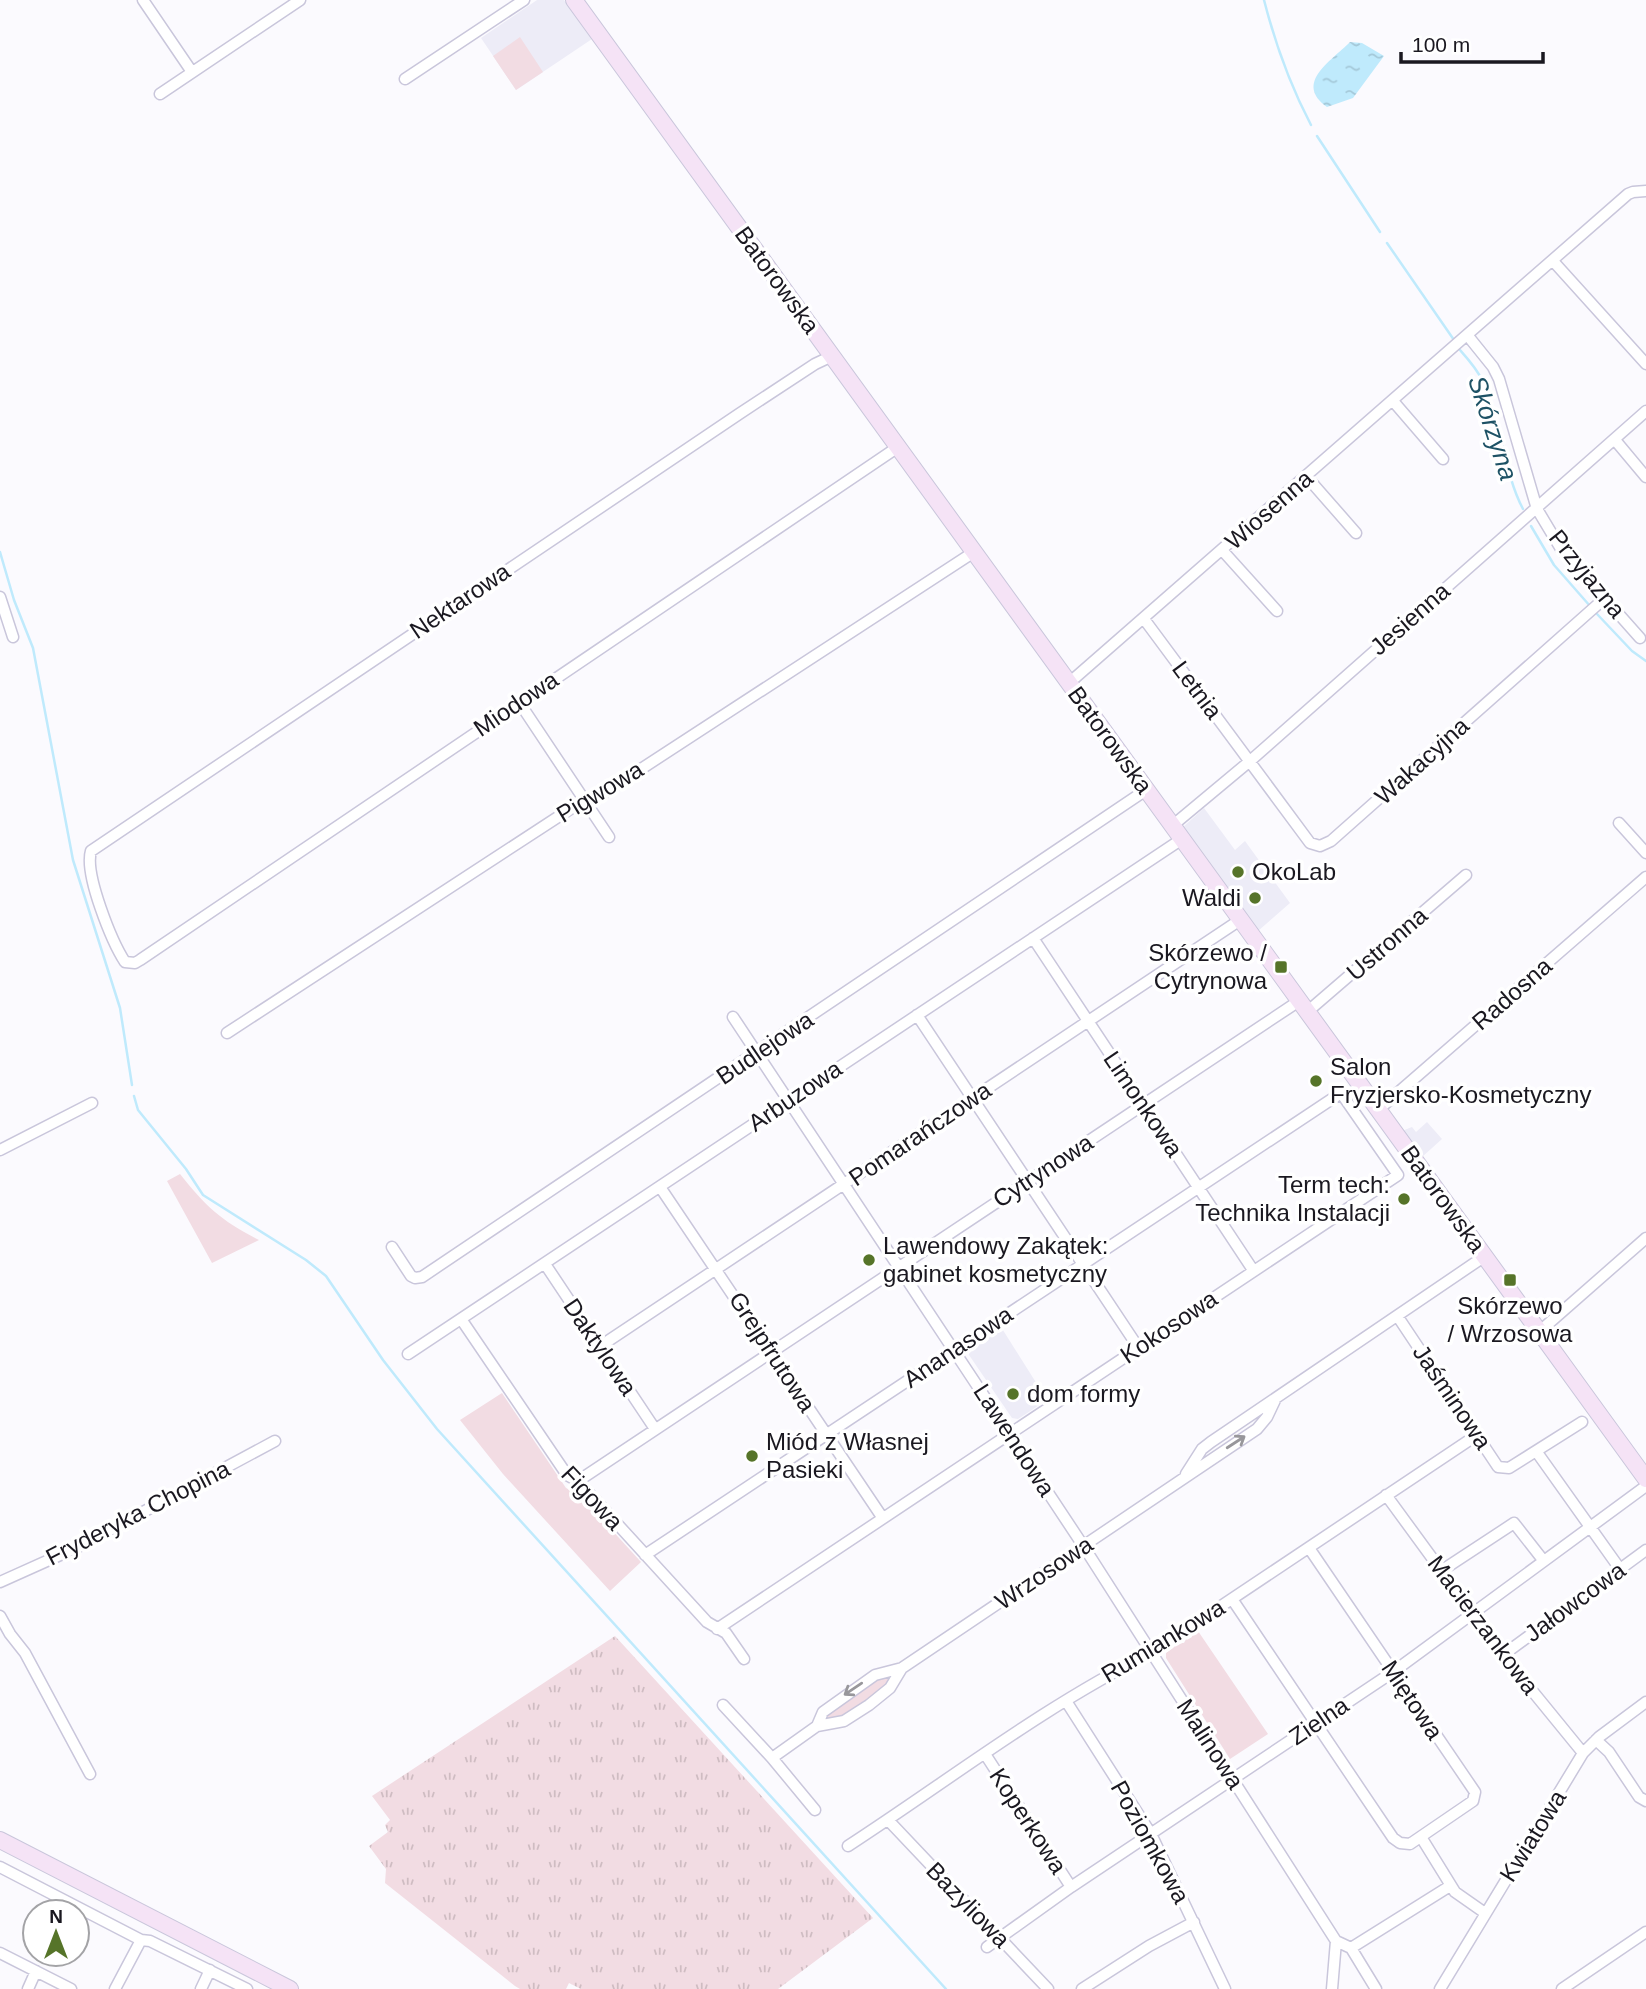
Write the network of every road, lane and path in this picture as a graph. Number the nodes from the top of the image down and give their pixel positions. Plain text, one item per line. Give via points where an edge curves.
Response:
1 (143, 0) edge
2 (300, 0) edge
3 (524, 0) edge
4 (574, 0) edge
5 (285, 4) edge
6 (192, 72) junction
7 (405, 79) dead end
8 (160, 94) dead end
9 (1646, 191) edge
10 (1553, 261) junction
11 (1468, 336) junction
12 (832, 356) junction
13 (1646, 364) edge
14 (1393, 401) junction
15 (1646, 411) edge
16 (1615, 440) junction
17 (898, 447) junction
18 (1443, 459) dead end
19 (1306, 476) junction
20 (1646, 477) edge
21 (1537, 509) junction
22 (1356, 533) dead end
23 (1222, 551) junction
24 (974, 552) junction
25 (0, 597) edge
26 (1605, 598) junction
27 (1277, 611) dead end
28 (1144, 619) junction
29 (13, 637) dead end
30 (1640, 638) dead end
31 (1069, 683) junction
32 (519, 702) junction
33 (1250, 761) junction
34 (1146, 790) junction
35 (584, 800) junction
36 (1619, 823) dead end
37 (1177, 833) junction
38 (608, 837) dead end
39 (1646, 853) edge
40 (1466, 875) dead end
41 (1646, 877) edge
42 (1240, 920) junction
43 (1033, 938) junction
44 (135, 963) joint
45 (1303, 1006) junction
46 (917, 1015) junction
47 (733, 1017) dead end
48 (1088, 1021) junction
49 (227, 1033) dead end
50 (758, 1053) junction
51 (1341, 1093) joint
52 (973, 1098) junction
53 (788, 1101) junction
54 (92, 1103) dead end
55 (1143, 1105) junction
56 (1378, 1110) junction
57 (0, 1150) edge
58 (1027, 1182) junction
59 (844, 1184) junction
60 (660, 1187) junction
61 (1199, 1187) junction
62 (1646, 1238) edge
63 (392, 1247) dead end
64 (1485, 1256) junction
65 (545, 1264) junction
66 (1083, 1265) junction
67 (899, 1266) junction
68 (717, 1269) junction
69 (1254, 1270) junction
70 (1398, 1317) junction
71 (461, 1319) junction
72 (1539, 1331) junction
73 (599, 1347) junction
74 (1138, 1347) junction
75 (954, 1350) junction
76 (771, 1351) junction
77 (408, 1354) dead end
78 (1582, 1422) dead end
79 (655, 1429) junction
80 (1009, 1433) junction
81 (827, 1435) junction
82 (1477, 1435) junction
83 (275, 1441) dead end
84 (1536, 1451) junction
85 (1646, 1479) edge
86 (578, 1481) junction
87 (1646, 1486) edge
88 (1386, 1495) junction
89 (882, 1517) junction
90 (1591, 1526) junction
91 (1084, 1547) junction
92 (1309, 1548) junction
93 (1646, 1550) edge
94 (645, 1555) junction
95 (1543, 1560) junction
96 (1620, 1569) junction
97 (1441, 1571) junction
98 (0, 1582) edge
99 (1232, 1599) junction
100 (1473, 1614) junction
101 (0, 1616) edge
102 (717, 1629) junction
103 (1151, 1653) junction
104 (1503, 1655) junction
105 (744, 1659) dead end
106 (902, 1668) junction
107 (1393, 1672) junction
108 (1066, 1701) junction
109 (1646, 1702) edge
110 (723, 1705) dead end
111 (1316, 1724) junction
112 (817, 1726) junction
113 (1596, 1740) junction
114 (1583, 1753) junction
115 (985, 1754) junction
116 (772, 1758) junction
117 (90, 1774) dead end
118 (1232, 1779) junction
119 (1646, 1801) edge
120 (815, 1811) dead end
121 (888, 1820) junction
122 (1151, 1834) junction
123 (1421, 1837) junction
124 (0, 1840) edge
125 (848, 1846) dead end
126 (0, 1868) edge
127 (1450, 1886) junction
128 (1071, 1888) junction
129 (1485, 1913) junction
130 (1194, 1922) junction
131 (1646, 1932) edge
132 (998, 1937) junction
133 (141, 1940) junction
134 (1336, 1941) junction
135 (987, 1947) dead end
136 (1352, 1948) junction
137 (0, 1953) edge
138 (210, 1970) junction
139 (36, 1972) junction
140 (28, 1989) edge
141 (71, 1989) edge
142 (116, 1989) edge
143 (201, 1989) edge
144 (247, 1989) edge
145 (288, 1989) edge
146 (1048, 1989) edge
147 (1082, 1989) edge
148 (1225, 1989) edge
149 (1332, 1989) edge
150 (1376, 1989) edge
151 (1440, 1989) edge
152 (1562, 1989) edge

1 - 6 street
2 - 5 street
3 - 7 street
4 - 12 street, Batorowska
5 - 6 street
6 - 8 street
9 - 10 street, Wiosenna via 1628,194
10 - 11 street, Wiosenna
10 - 13 street
11 - 14 street, Wiosenna
11 - 21 street via 1499,379
12 - 17 street, Batorowska
12 - 44 street, Nektarowa via 91,851 89,867 106,922 125,962
14 - 18 street
14 - 19 street, Wiosenna
15 - 16 street, Jesienna
16 - 20 street
16 - 21 street, Jesienna
17 - 24 street, Batorowska
17 - 32 street, Miodowa
19 - 22 street
19 - 23 street, Wiosenna
21 - 26 street, Przyjazna via 1561,549
21 - 33 street, Jesienna
23 - 27 street
23 - 28 street, Wiosenna
24 - 31 street, Batorowska
24 - 35 street, Pigwowa via 595,799
25 - 29 street
26 - 30 street, Przyjazna
26 - 33 street, Wakacyjna via 1331,841 1320,846 1310,843
28 - 31 street, Wiosenna
28 - 33 street, Letnia
31 - 34 street, Batorowska
32 - 35 street
32 - 44 street, Miodowa
33 - 37 street, Jesienna
34 - 37 street, Batorowska
34 - 50 street, Budlejowa
35 - 38 street
35 - 49 street, Pigwowa
36 - 39 street
37 - 42 street, Batorowska
37 - 43 street, Arbuzowa
40 - 45 street, Ustronna
41 - 56 street, Radosna
42 - 45 street, Batorowska
42 - 48 street, Pomarańczowa
43 - 46 street, Arbuzowa
43 - 48 street, Limonkowa
45 - 55 street, Cytrynowa
45 - 56 street, Batorowska
46 - 52 street
46 - 53 street, Arbuzowa
47 - 50 street, Lawendowa
48 - 52 street, Pomarańczowa
48 - 55 street, Limonkowa
50 - 53 street, Lawendowa
50 - 63 street, Budlejowa via 422,1277 411,1276
51 - 61 street, Ananasowa
51 - 69 street, Kokosowa via 1398,1175
52 - 58 street
52 - 59 street, Pomarańczowa
53 - 59 street, Lawendowa
53 - 60 street, Arbuzowa
54 - 57 street
55 - 58 street, Cytrynowa
55 - 61 street, Limonkowa
56 - 64 street, Batorowska
58 - 66 street
58 - 67 street, Cytrynowa
59 - 67 street, Lawendowa
59 - 68 street, Pomarańczowa
60 - 65 street, Arbuzowa
60 - 68 street, Grejpfrutowa
61 - 66 street, Ananasowa
61 - 69 street, Limonkowa
62 - 72 street
64 - 70 street, Wrzosowa
64 - 72 street, Batorowska
65 - 71 street, Arbuzowa
65 - 73 street, Daktylowa
66 - 74 street
66 - 75 street, Ananasowa
67 - 75 street, Lawendowa
67 - 76 street, Cytrynowa
68 - 73 street, Pomarańczowa
68 - 76 street, Grejpfrutowa
69 - 74 street, Kokosowa
70 - 82 street, Jaśminowa
70 - 91 street, Wrzosowa via 1276,1398 1257,1429
71 - 77 street, Arbuzowa
71 - 86 street, Figowa via 567,1475
72 - 85 street, Batorowska
73 - 79 street, Daktylowa
74 - 80 street, Kokosowa
75 - 80 street, Lawendowa
75 - 81 street, Ananasowa
76 - 79 street, Cytrynowa
76 - 81 street, Grejpfrutowa
78 - 84 street, Jaśminowa
79 - 86 street, Cytrynowa
80 - 89 street, Kokosowa
80 - 91 street, Lawendowa
81 - 89 street, Grejpfrutowa
81 - 94 street, Ananasowa
82 - 84 street, Jaśminowa via 1498,1467 1509,1468
82 - 88 street, Rumiankowa
83 - 98 street, Fryderyka Chopina via 78,1547
84 - 90 street
86 - 94 street, Figowa
87 - 90 street, Zielna
88 - 92 street, Rumiankowa
88 - 97 street, Macierzankowa
89 - 102 street, Kokosowa
90 - 95 street, Zielna
90 - 96 street
91 - 103 street, Malinowa
91 - 106 street, Wrzosowa
92 - 99 street, Rumiankowa
92 - 107 street, Miętowa
93 - 96 street, Jałowcowa
94 - 102 street, Figowa
95 - 97 street via 1514,1523
95 - 100 street, Zielna
96 - 104 street, Jałowcowa
97 - 100 street, Macierzankowa
99 - 103 street, Rumiankowa
99 - 111 street
100 - 104 street, Macierzankowa
100 - 107 street, Zielna
101 - 117 street
102 - 105 street, Figowa via 726,1633
103 - 108 street, Rumiankowa
103 - 118 street, Malinowa
104 - 114 street, Macierzankowa
106 -> 112 street, Wrzosowa via 875,1675 855,1688 823,1712
106 - 112 street, Wrzosowa via 890,1688 869,1705 844,1721
107 - 111 street, Zielna
107 - 123 street, Miętowa via 1475,1792 1473,1801
108 - 115 street, Rumiankowa
108 - 122 street, Poziomkowa
109 - 113 street, Kwiatowa
110 - 116 street
111 - 118 street, Zielna
111 - 123 street via 1393,1838 1410,1844
112 - 116 street, Wrzosowa
113 - 114 street, Kwiatowa
113 - 119 street
114 - 129 street, Kwiatowa
115 - 121 street, Rumiankowa
115 - 128 street, Koperkowa
116 - 120 street
118 - 122 street, Zielna
118 - 134 street, Malinowa
121 - 125 street, Rumiankowa
121 - 132 street, Bazyliowa
122 - 128 street, Zielna
122 - 130 street, Poziomkowa
123 - 127 street
124 - 145 street
126 - 133 street
127 - 129 street
127 - 136 street
128 - 132 street, Zielna
129 - 151 street, Kwiatowa
130 - 147 street
130 - 148 street, Poziomkowa
131 - 152 street
132 - 135 street, Zielna
132 - 146 street, Bazyliowa
133 - 138 street
133 - 142 street
134 - 136 street
134 - 149 street
136 - 150 street
137 - 139 street
138 - 143 street
138 - 144 street
139 - 140 street
139 - 141 street

